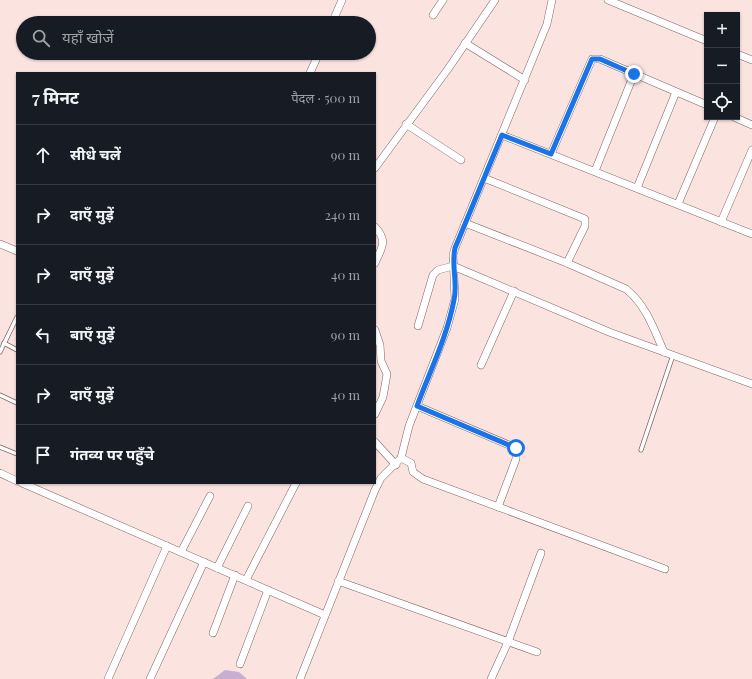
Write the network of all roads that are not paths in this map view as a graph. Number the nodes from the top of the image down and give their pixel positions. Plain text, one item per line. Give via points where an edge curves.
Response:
1 (342, 0) edge
2 (443, 0) edge
3 (495, 0) edge
4 (552, 0) edge
5 (608, 0) edge
6 (433, 15) dead end
7 (335, 16) edge
8 (704, 40) edge
9 (465, 44) junction
10 (740, 55) edge
11 (315, 60) edge
12 (752, 60) edge
13 (310, 72) edge
14 (634, 74) junction
15 (525, 80) junction
16 (676, 92) junction
17 (704, 104) edge
18 (715, 120) edge
19 (740, 120) edge
20 (406, 124) junction
21 (752, 125) edge
22 (502, 135) junction
23 (752, 150) edge
24 (551, 154) junction
25 (461, 160) dead end
26 (376, 167) edge
27 (595, 171) junction
28 (484, 178) junction
29 (637, 188) junction
30 (678, 204) junction
31 (722, 222) junction
32 (465, 223) junction
33 (376, 228) edge
34 (752, 234) edge
35 (0, 244) edge
36 (16, 251) edge
37 (376, 261) edge
38 (567, 263) junction
39 (453, 266) junction
40 (514, 291) junction
41 (16, 319) edge
42 (418, 326) dead end
43 (376, 333) edge
44 (4, 343) junction
45 (16, 349) edge
46 (0, 352) edge
47 (664, 352) junction
48 (673, 355) junction
49 (482, 365) dead end
50 (752, 384) edge
51 (0, 395) edge
52 (16, 403) edge
53 (417, 406) junction
54 (376, 412) edge
55 (376, 443) edge
56 (0, 447) edge
57 (641, 450) dead end
58 (16, 454) edge
59 (401, 458) junction
60 (396, 465) junction
61 (0, 473) edge
62 (16, 481) edge
63 (24, 484) edge
64 (295, 484) edge
65 (210, 496) dead end
66 (248, 506) dead end
67 (498, 507) junction
68 (167, 546) junction
69 (181, 552) junction
70 (541, 553) dead end
71 (204, 562) junction
72 (217, 568) junction
73 (665, 569) dead end
74 (235, 576) junction
75 (246, 580) junction
76 (338, 581) junction
77 (268, 590) junction
78 (325, 615) junction
79 (213, 633) dead end
80 (508, 642) junction
81 (537, 652) dead end
82 (240, 664) dead end
83 (108, 679) edge
84 (150, 679) edge
85 (300, 679) edge
86 (491, 679) edge

1 - 7 street
2 - 6 street
3 - 9 street
4 - 15 street via 547,24
5 - 8 street
9 - 15 street
9 - 20 street
10 - 12 street
11 - 13 street
14 - 16 street
14 - 24 street via 600,59 592,59
14 - 27 street
15 - 22 street
16 - 17 street
16 - 29 street
18 - 30 street
19 - 21 street
20 - 25 street
20 - 26 street
22 - 24 street
22 - 28 street
23 - 31 street
24 - 27 street
27 - 29 street
28 - 32 street
28 - 38 street via 585,219 585,226
29 - 30 street
30 - 31 street
31 - 34 street
32 - 38 street
32 - 39 street via 455,248
33 - 37 street via 381,234 383,246
35 - 36 street
38 - 47 street via 614,283 635,296 643,306
39 - 40 street
39 - 42 street via 438,270 433,275
39 - 53 street via 456,285 451,314
40 - 47 street via 609,332
40 - 49 street
41 - 44 lane
43 - 54 street via 381,361 387,374 383,397
44 - 45 lane
44 - 46 lane
47 - 48 street
48 - 50 street
48 - 57 lane
51 - 52 lane
53 - 59 street
53 - 67 street via 516,448 516,460
55 - 60 street
56 - 58 lane
59 - 60 street
59 - 67 street via 411,463 413,472 423,479
60 - 76 street via 381,478 375,490
61 - 62 street
63 - 68 street
64 - 75 street
65 - 69 street
66 - 72 street
67 - 73 street
68 - 69 street
68 - 83 street
69 - 71 street
70 - 80 street
71 - 72 street
71 - 84 street
72 - 74 street
74 - 75 street
74 - 79 street
75 - 77 street
76 - 78 street
76 - 80 street
77 - 78 street
77 - 82 street
78 - 85 street
80 - 81 street
80 - 86 street

